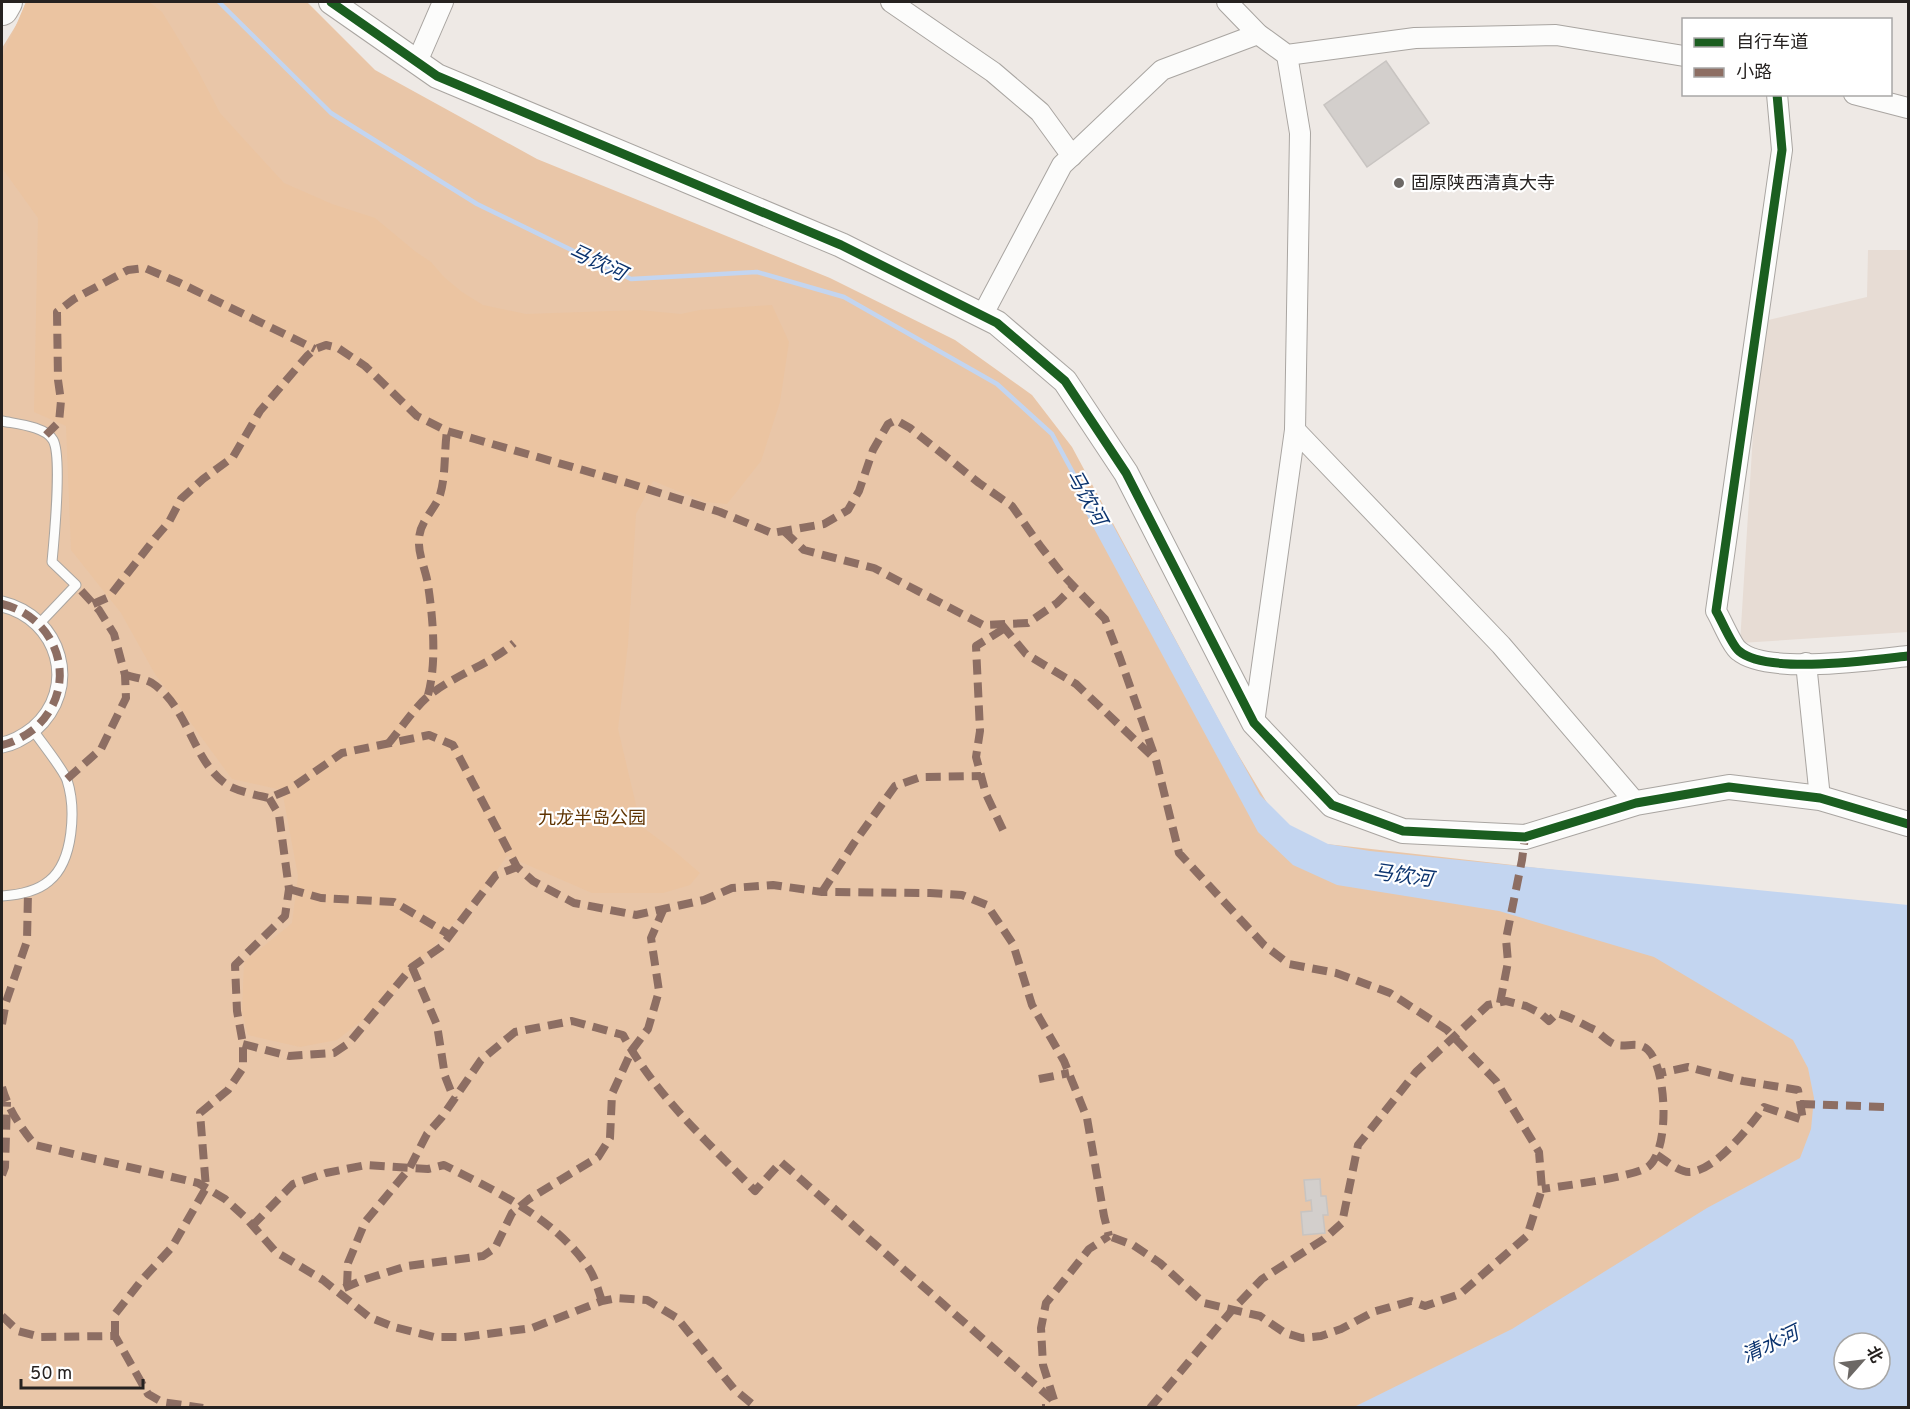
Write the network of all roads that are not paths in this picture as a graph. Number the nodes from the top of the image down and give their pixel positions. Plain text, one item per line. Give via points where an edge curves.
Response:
1 (6, 2) edge
2 (331, 2) edge
3 (443, 2) edge
4 (891, 2) edge
5 (1227, 2) edge
6 (2, 9) edge
7 (1258, 34) junction
8 (1287, 55) junction
9 (1682, 56) edge
10 (417, 62) junction
11 (1778, 96) edge
12 (1862, 96) edge
13 (1908, 108) edge
14 (1072, 156) junction
15 (982, 316) junction
16 (2, 421) edge
17 (1295, 430) junction
18 (2, 604) edge
19 (39, 624) junction
20 (1908, 656) edge
21 (1806, 663) junction
22 (1254, 723) junction
23 (33, 730) junction
24 (2, 744) edge
25 (1820, 798) junction
26 (1636, 803) junction
27 (1908, 824) edge
28 (2, 896) edge

1 - 6 highway
2 - 10 street
3 - 10 street
4 - 14 street via 993,72 1040,112
5 - 7 street
7 - 8 street
7 - 14 street via 1162,70
8 - 9 street via 1415,38 1556,35
8 - 17 street via 1300,133
10 - 15 street via 437,76 841,245
11 - 21 street via 1782,150 1716,611 1738,651 1761,662
12 - 13 street
14 - 15 street via 1062,165
15 - 22 street via 997,323 1065,381 1126,473
16 - 19 lane via 36,428 53,440 58,457 52,562 76,585
17 - 22 street
17 - 26 street via 1501,645
18 - 19 street
19 - 23 street via 50,636 58,657 60,680 55,702
20 - 21 street via 1836,664
21 - 25 street
22 - 26 street via 1332,805 1403,831 1525,837
23 - 24 street
23 - 28 lane via 67,779 73,819 65,860 49,881 20,895
25 - 26 street via 1729,787
25 - 27 street

